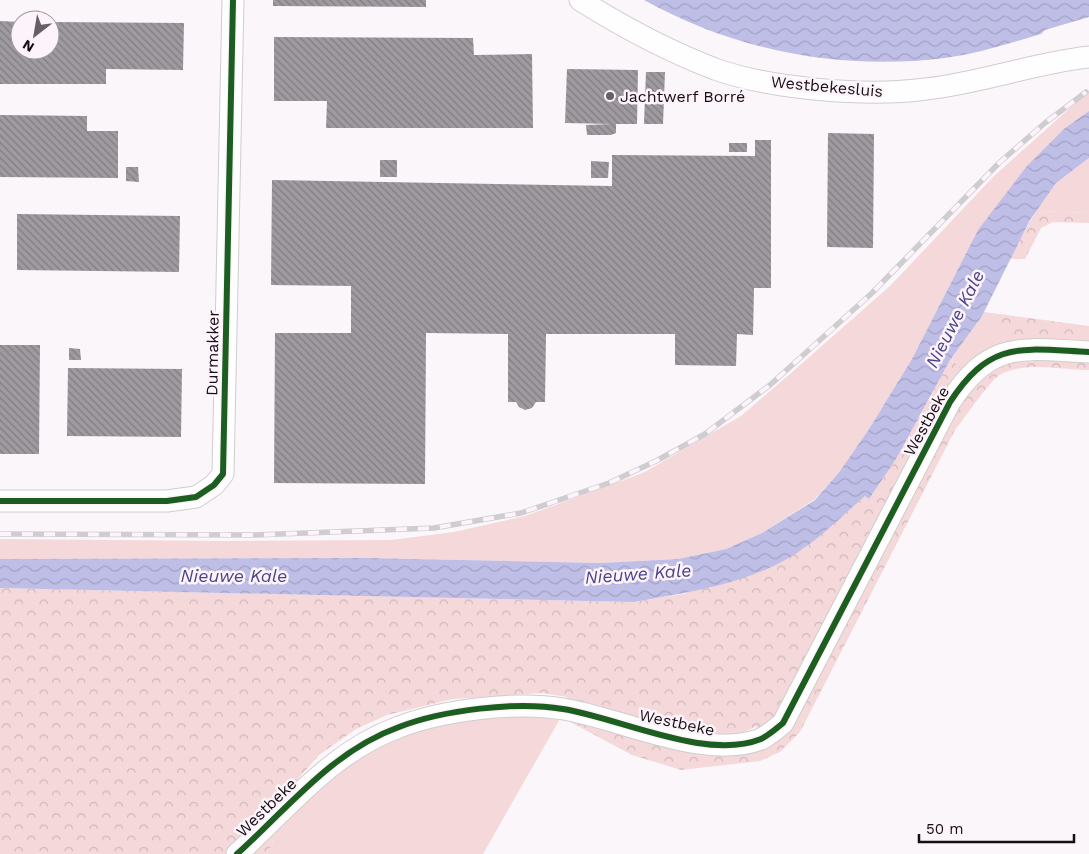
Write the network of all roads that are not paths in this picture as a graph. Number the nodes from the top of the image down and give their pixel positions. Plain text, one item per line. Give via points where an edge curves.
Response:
1 (233, 0) edge
2 (580, 0) edge
3 (1089, 57) edge
4 (1089, 352) edge
5 (0, 501) edge
6 (237, 854) edge

1 - 5 street, Durmakker via 223,474 214,485 196,497 167,501
2 - 3 street, Westbekesluis via 631,30 717,69 756,79 818,88 872,93 925,90
4 - 6 street, Westbeke via 1012,350 991,358 964,381 950,402 783,723 761,739 737,745 706,744 563,709 532,707 470,710 433,718 393,729 342,756

